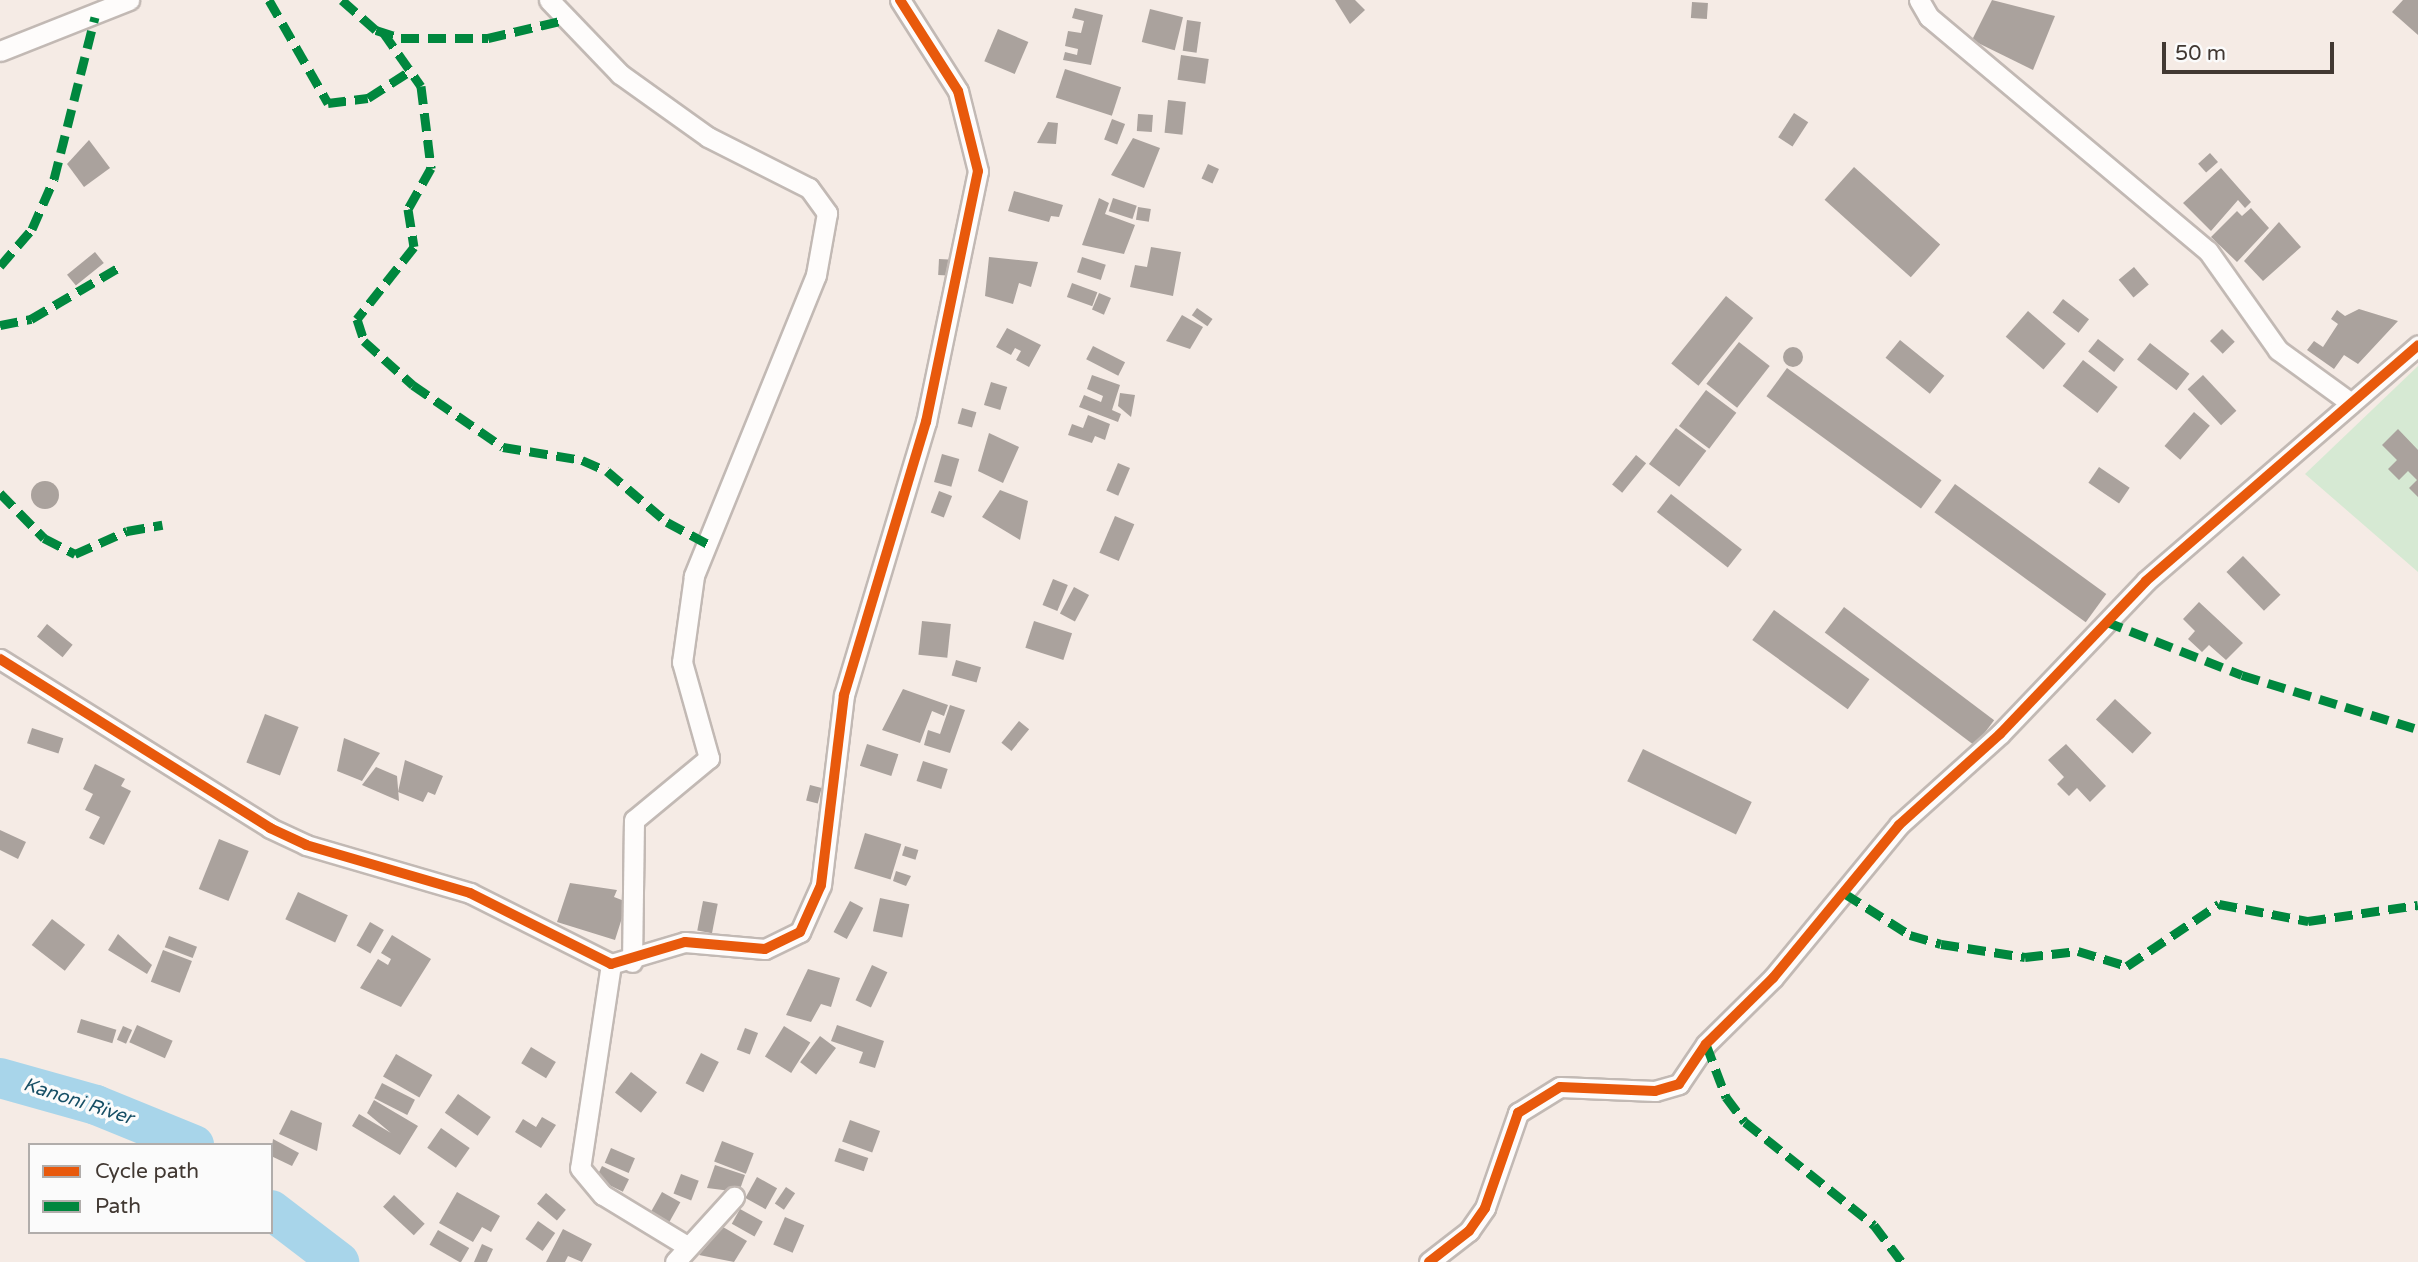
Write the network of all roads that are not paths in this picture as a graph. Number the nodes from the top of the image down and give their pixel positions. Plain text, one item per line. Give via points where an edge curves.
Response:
1 (129, 0) edge
2 (549, 0) edge
3 (900, 0) edge
4 (1919, 0) edge
5 (0, 51) edge
6 (2418, 345) edge
7 (2351, 403) junction
8 (0, 659) edge
9 (632, 962) junction
10 (611, 964) junction
11 (734, 1197) dead end
12 (681, 1254) edge
13 (1429, 1262) edge

1 - 5 street
2 - 9 street via 620,74 708,137 809,188 827,213 816,275 694,576 682,662 709,758 634,820
3 - 9 street via 958,91 978,171 926,422 844,695 821,884 811,917 781,946 685,942
4 - 7 street via 1929,17 2208,251 2278,350
6 - 7 street
7 - 13 street via 2146,581 2000,734 1899,825 1773,978 1706,1044 1679,1084 1655,1091 1560,1087 1518,1113 1485,1208 1469,1231
8 - 10 street via 270,828 306,845 470,893
9 - 10 street
10 - 12 street via 580,1168 603,1195
11 - 12 street

